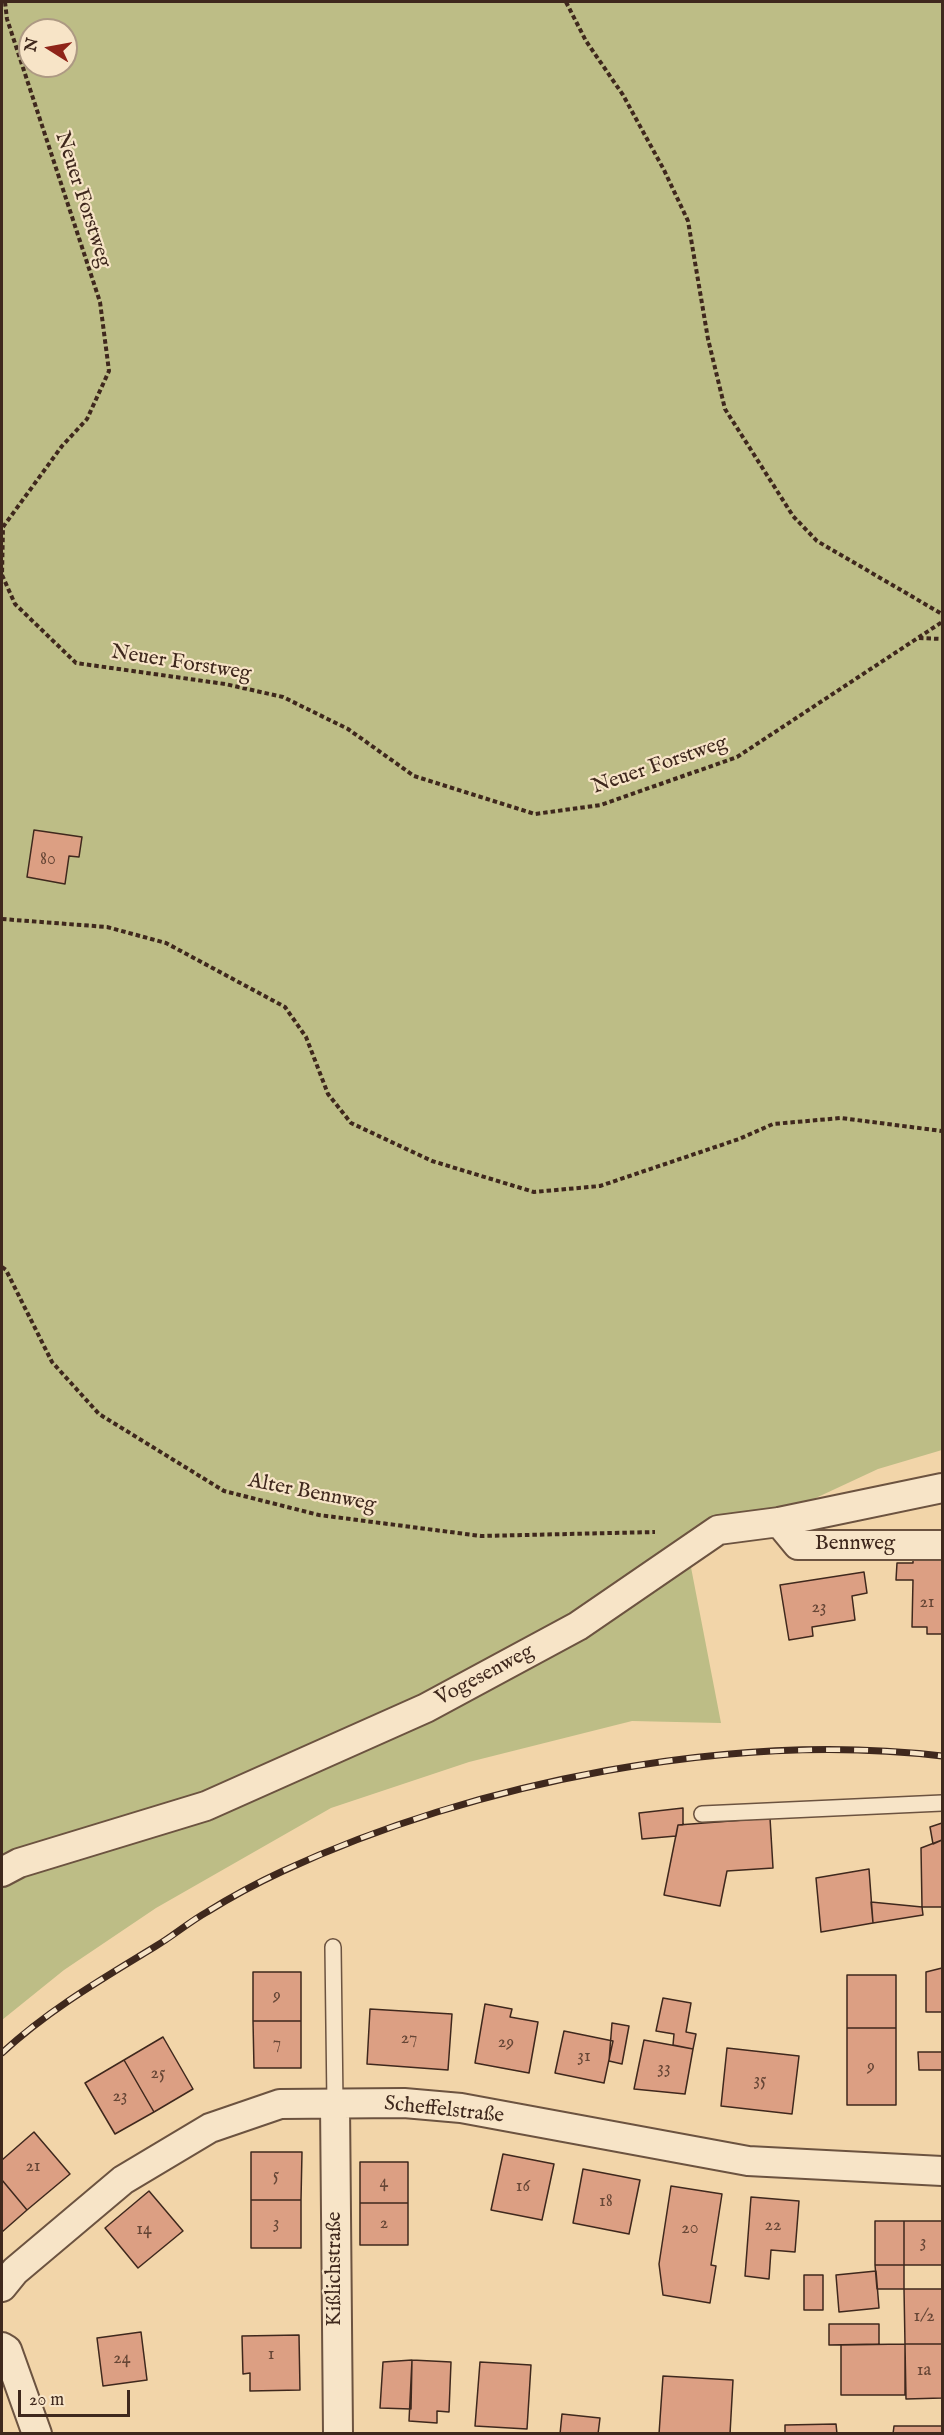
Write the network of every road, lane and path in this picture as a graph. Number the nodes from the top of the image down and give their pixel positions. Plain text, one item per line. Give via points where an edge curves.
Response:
1 (5, 2) edge
2 (566, 2) edge
3 (942, 614) edge
4 (942, 622) edge
5 (918, 638) junction
6 (942, 639) edge
7 (2, 919) edge
8 (942, 1131) edge
9 (2, 1267) edge
10 (942, 1488) edge
11 (779, 1522) junction
12 (659, 1532) dead end
13 (942, 1545) edge
14 (942, 1803) edge
15 (702, 1814) dead end
16 (10, 1868) edge
17 (333, 1947) dead end
18 (335, 2103) junction
19 (942, 2171) edge
20 (2, 2287) edge
21 (2, 2347) edge
22 (37, 2433) edge
23 (338, 2433) edge

1 - 5 path, Neuer Forstweg via 7,19 100,302 109,371 87,418 3,527 2,575 15,604 75,663 225,684 283,697 348,729 414,776 535,814 601,805 737,757
2 - 3 path via 628,105 688,221 708,339 725,409 793,516 817,541
4 - 5 path, Neuer Forstweg
5 - 6 path
7 - 8 path via 106,927 166,944 285,1007 306,1037 328,1094 351,1123 432,1161 534,1192 600,1186 773,1124 841,1118
9 - 12 path, Alter Bennweg via 52,1362 99,1414 224,1491 319,1515 481,1536
10 - 11 street, Vogesenweg
11 - 13 street, Bennweg via 798,1545
11 - 16 street, Vogesenweg via 718,1530 578,1626 405,1718 206,1806
14 - 15 lane
17 - 18 lane
18 - 19 street, Scheffelstraße via 404,2103 461,2109 748,2161
18 - 20 street, Scheffelstraße via 280,2104 210,2128 123,2180 15,2271
18 - 23 street, Kißlichstraße
21 - 22 street via 7,2350

